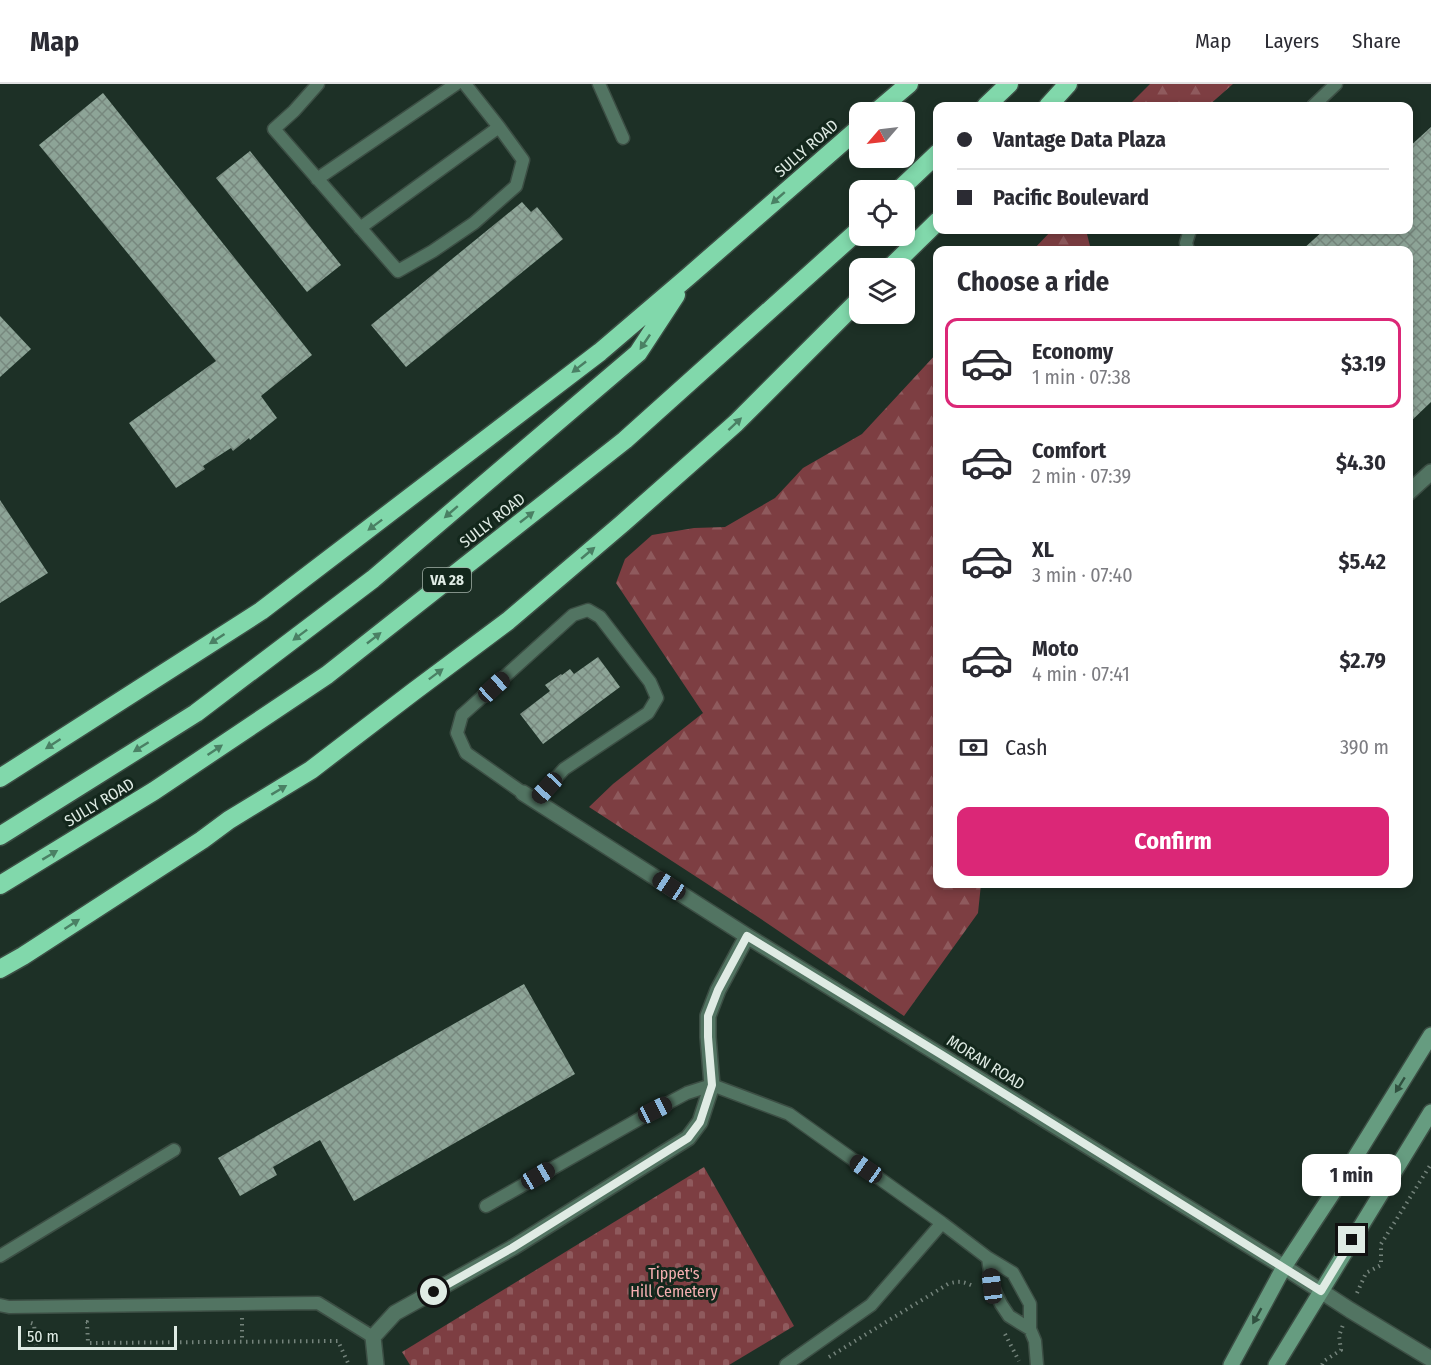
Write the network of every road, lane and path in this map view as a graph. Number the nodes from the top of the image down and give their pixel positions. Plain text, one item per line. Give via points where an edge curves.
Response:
1 (318, 84) edge
2 (456, 84) edge
3 (465, 84) edge
4 (599, 84) edge
5 (909, 84) edge
6 (1009, 84) edge
7 (1068, 84) edge
8 (1336, 84) edge
9 (888, 102) edge
10 (990, 102) edge
11 (1051, 102) edge
12 (1317, 102) edge
13 (499, 127) junction
14 (849, 137) edge
15 (623, 138) dead end
16 (933, 158) edge
17 (317, 179) junction
18 (910, 180) edge
19 (933, 226) edge
20 (360, 228) junction
21 (849, 239) edge
22 (900, 258) edge
23 (689, 276) junction
24 (849, 310) edge
25 (1431, 472) edge
26 (1413, 488) edge
27 (0, 778) edge
28 (529, 797) junction
29 (0, 836) edge
30 (0, 885) edge
31 (747, 936) junction
32 (0, 968) edge
33 (1431, 1035) edge
34 (712, 1085) junction
35 (1431, 1112) edge
36 (174, 1150) dead end
37 (1431, 1164) edge
38 (486, 1206) dead end
39 (942, 1223) junction
40 (0, 1256) edge
41 (988, 1258) junction
42 (1284, 1267) junction
43 (979, 1289) dead end
44 (1321, 1291) junction
45 (0, 1305) edge
46 (1350, 1310) junction
47 (76, 1322) dead end
48 (22, 1323) dead end
49 (45, 1323) dead end
50 (34, 1324) junction
51 (1030, 1329) junction
52 (1005, 1334) dead end
53 (373, 1337) junction
54 (36, 1345) dead end
55 (827, 1359) dead end
56 (1431, 1359) edge
57 (349, 1365) edge
58 (375, 1365) edge
59 (786, 1365) edge
60 (1020, 1365) edge
61 (1037, 1365) edge
62 (1231, 1365) edge
63 (1276, 1365) edge
64 (1322, 1365) edge

1 - 17 lane via 274,129
2 - 17 lane
3 - 13 lane
4 - 15 lane
5 - 9 highway
6 - 10 highway
7 - 11 highway
8 - 12 lane
13 - 20 lane
13 - 20 lane via 523,160 516,186 474,223 398,271
14 -> 23 highway, SULLY ROAD
16 - 18 highway
17 - 20 lane
19 - 22 highway
30 -> 21 highway, SULLY ROAD / VA 28 via 154,791 327,675 624,440
23 -> 27 highway, SULLY ROAD via 600,352 261,611
23 -> 29 highway via 638,353 373,579 196,713
32 -> 24 highway via 311,770 508,621 736,423
25 - 26 street
28 - 28 lane via 648,713 657,698 650,682 600,617 588,610 573,615 462,715 457,734 466,753
28 - 31 street, MORAN ROAD
31 - 34 street via 708,1016
31 - 42 street, MORAN ROAD
33 -> 42 main road
34 - 38 lane via 655,1110
34 - 39 lane via 789,1114
34 - 53 street via 700,1122 688,1138 512,1248 395,1313
35 - 44 main road
36 - 40 lane
37 - 46 path via 1381,1244 1381,1265 1366,1273
39 - 41 lane
39 - 59 lane via 872,1305
41 - 51 lane via 992,1286 1001,1304 1009,1316
41 - 51 lane via 1013,1273 1030,1304
42 - 44 street, MORAN ROAD
42 -> 62 main road
43 - 55 path via 957,1281 948,1284
44 - 46 street, MORAN ROAD
44 - 63 main road
45 - 53 lane via 318,1302
46 - 56 street, MORAN ROAD
46 - 64 path via 1339,1336 1341,1350
47 - 57 path via 87,1322 88,1342 338,1341
48 - 50 path
49 - 50 path
50 - 54 path
51 - 61 lane
52 - 60 path
53 - 58 street

